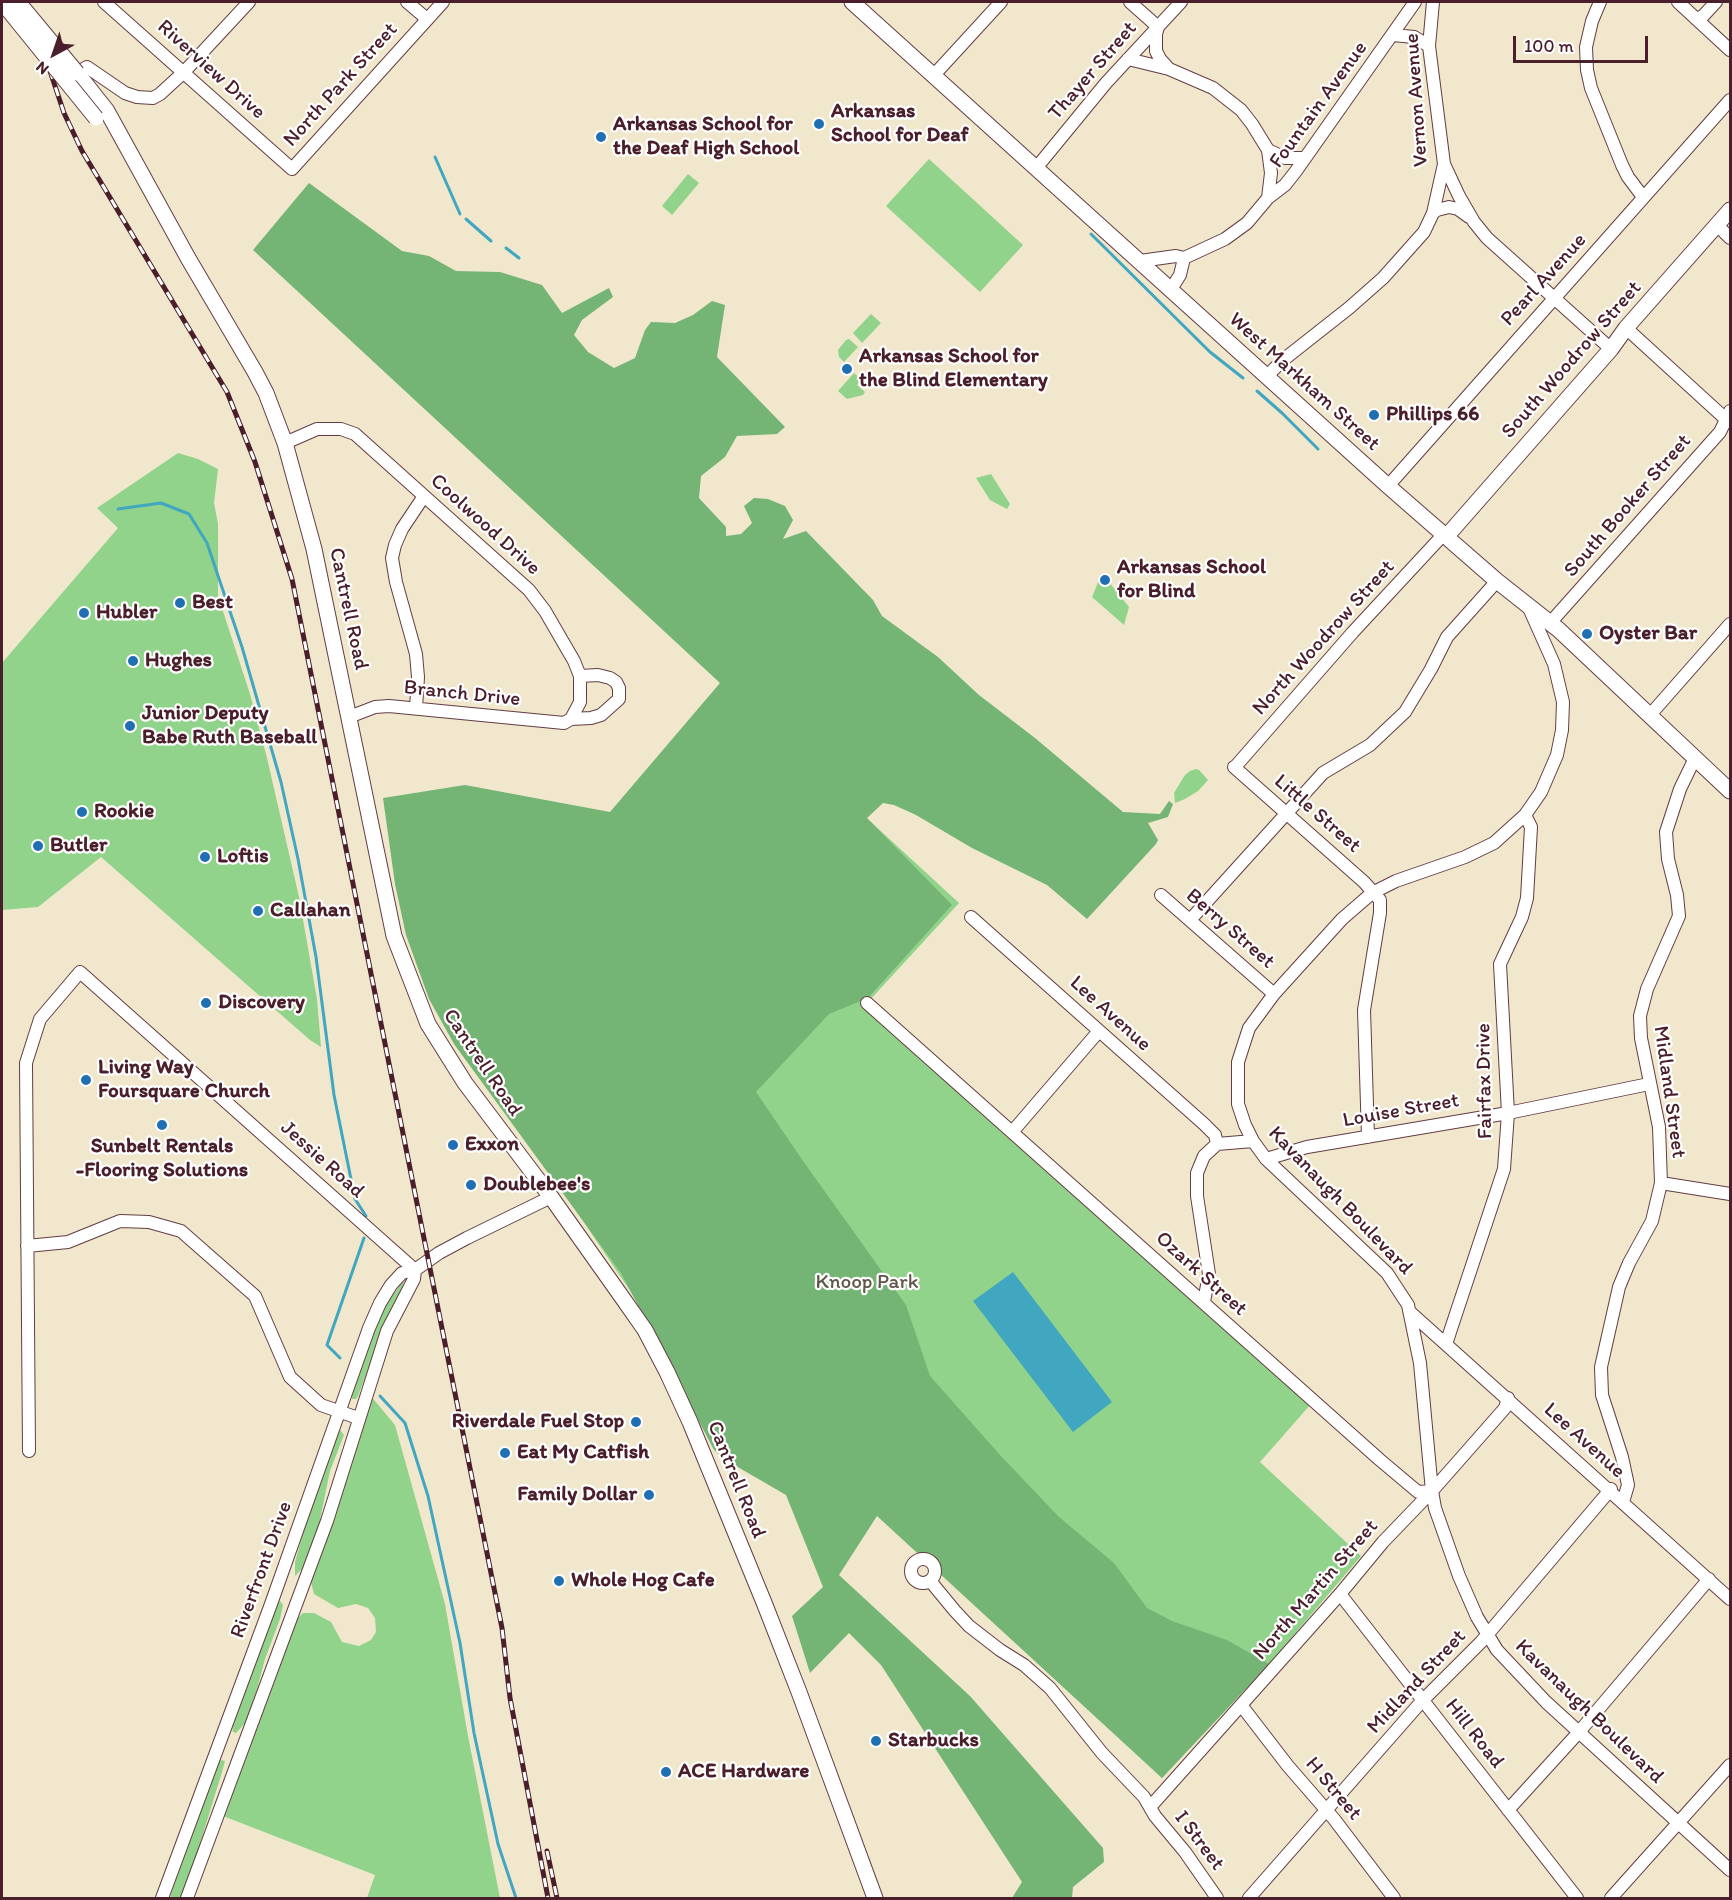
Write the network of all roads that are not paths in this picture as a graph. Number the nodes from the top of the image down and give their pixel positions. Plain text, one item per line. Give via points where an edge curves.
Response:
1 (2, 2) edge
2 (18, 2) edge
3 (104, 2) edge
4 (249, 2) edge
5 (406, 2) edge
6 (443, 2) edge
7 (852, 2) edge
8 (1001, 2) edge
9 (1130, 2) edge
10 (1181, 2) edge
11 (1415, 2) edge
12 (1433, 2) edge
13 (1600, 2) edge
14 (1678, 2) edge
15 (1716, 2) edge
16 (427, 19) junction
17 (1696, 19) junction
18 (1158, 27) junction
19 (1393, 35) junction
20 (1429, 46) junction
21 (1731, 50) edge
22 (1128, 59) junction
23 (1169, 69) junction
24 (79, 72) junction
25 (184, 72) junction
26 (934, 75) junction
27 (1731, 100) edge
28 (102, 114) junction
29 (1268, 150) junction
30 (1305, 158) junction
31 (1444, 164) junction
32 (1037, 167) junction
33 (292, 169) joint
34 (1643, 196) junction
35 (1268, 198) junction
36 (1731, 210) edge
37 (1433, 213) junction
38 (1474, 222) junction
39 (1717, 225) junction
40 (1731, 238) edge
41 (1184, 258) junction
42 (1140, 261) junction
43 (1171, 289) junction
44 (1554, 298) junction
45 (1626, 328) junction
46 (1611, 349) junction
47 (1267, 376) junction
48 (1729, 417) edge
49 (285, 442) junction
50 (1388, 486) junction
51 (424, 496) junction
52 (1445, 536) junction
53 (1497, 581) junction
54 (1527, 605) junction
55 (1551, 623) junction
56 (1731, 624) edge
57 (580, 676) junction
58 (416, 708) junction
59 (1650, 715) junction
60 (349, 717) junction
61 (571, 719) junction
62 (1695, 758) junction
63 (1234, 767) joint
64 (1731, 791) edge
65 (1287, 813) junction
66 (1525, 815) junction
67 (1372, 893) junction
68 (1161, 895) dead end
69 (971, 917) dead end
70 (1191, 919) junction
71 (1274, 994) junction
72 (867, 1003) dead end
73 (1099, 1031) junction
74 (1649, 1084) junction
75 (1508, 1113) junction
76 (1013, 1131) junction
77 (1368, 1137) junction
78 (1253, 1141) junction
79 (1217, 1144) junction
80 (1266, 1159) junction
81 (1661, 1183) junction
82 (1731, 1194) edge
83 (551, 1197) junction
84 (27, 1246) junction
85 (415, 1270) junction
86 (1204, 1302) junction
87 (1411, 1313) junction
88 (1446, 1344) junction
89 (1508, 1398) junction
90 (340, 1412) junction
91 (358, 1418) junction
92 (29, 1451) dead end
93 (1611, 1489) junction
94 (1432, 1491) junction
95 (1623, 1502) junction
96 (1709, 1579) junction
97 (931, 1582) dead end
98 (1340, 1594) junction
99 (1731, 1599) edge
100 (1487, 1634) junction
101 (1422, 1701) junction
102 (1241, 1705) junction
103 (1579, 1732) junction
104 (1731, 1765) edge
105 (1151, 1806) junction
106 (1508, 1810) junction
107 (1326, 1812) junction
108 (1679, 1823) junction
109 (1731, 1870) edge
110 (162, 1899) edge
111 (187, 1899) edge
112 (875, 1899) edge
113 (1217, 1899) edge
114 (1249, 1899) edge
115 (1394, 1899) edge
116 (1577, 1899) edge
117 (1611, 1899) edge

1 - 28 main road, Cantrell Road, bridge
2 - 24 main road, Cantrell Road, bridge
3 - 25 street, Riverview Drive
4 - 25 street
5 - 16 street
6 - 16 street, North Park Street
7 - 26 main road, West Markham Street
8 - 26 street
9 - 18 street
10 - 18 street, Thayer Street
11 - 19 street, Fountain Avenue
12 - 20 street, Vernon Avenue
13 - 34 street via 1588,33 1587,70 1622,165
14 - 17 street
15 - 17 street
16 - 33 street, North Park Street
17 - 21 street
18 - 22 street, Thayer Street
18 - 23 street via 1156,51
19 - 20 street via 1414,37
19 - 30 street, Fountain Avenue
20 - 31 street, Vernon Avenue
22 - 23 street
22 - 32 street, Thayer Street
23 - 29 street via 1213,88 1231,101
24 - 25 street via 87,67 125,93 146,98 160,94
24 - 28 main road, Cantrell Road
25 - 33 street, Riverview Drive
26 - 32 main road, West Markham Street
27 - 34 street, Pearl Avenue
28 - 49 main road, Cantrell Road via 127,147 255,372
29 - 30 street via 1285,158
29 - 35 street
30 - 35 street, Fountain Avenue via 1286,185
31 - 37 street, Vernon Avenue
31 - 38 street
32 - 42 main road, West Markham Street
34 - 44 street, Pearl Avenue
35 - 41 street, Fountain Avenue via 1242,227
36 - 39 main road, South Woodrow Street
37 - 38 street via 1454,208
37 - 47 street, Vernon Avenue via 1417,240 1383,278
38 - 44 street via 1504,255
39 - 40 street
39 - 45 main road, South Woodrow Street
41 - 42 street, Fountain Avenue
41 - 43 street
42 - 43 main road, West Markham Street
43 - 47 main road, West Markham Street
44 - 46 street
44 - 50 street, Pearl Avenue
45 - 46 main road, South Woodrow Street
45 - 48 street
46 - 52 main road, South Woodrow Street
47 - 50 main road, West Markham Street
48 - 55 street, South Booker Street
49 - 51 street, Coolwood Drive via 318,429 350,432
49 - 60 main road, Cantrell Road via 314,549
50 - 52 main road, West Markham Street
51 - 57 street, Coolwood Drive via 529,590 545,611
51 - 58 street via 402,529 392,558 416,654
52 - 53 main road, West Markham Street
52 - 63 street, North Woodrow Street via 1353,632
53 - 54 main road, West Markham Street
53 - 65 street via 1447,637 1405,712 1377,739 1323,773
54 - 55 main road, West Markham Street
54 - 66 street, Kavanaugh Boulevard via 1554,664 1563,716 1550,775
55 - 59 main road, West Markham Street
56 - 59 street
57 - 61 street via 580,702
57 - 61 street, Branch Drive via 610,678 616,682 620,696 601,715
58 - 60 street, Branch Drive via 381,706
58 - 61 street, Branch Drive via 552,723
59 - 62 main road, West Markham Street
60 - 83 main road, Cantrell Road via 394,936 428,1024 465,1083
62 - 64 main road, West Markham Street
62 - 74 street, Midland Street via 1666,832 1679,916 1647,989 1640,1016
63 - 65 street, Little Street
65 - 67 street, Little Street
65 - 70 street
66 - 67 street, Kavanaugh Boulevard via 1484,849
66 - 75 street, Fairfax Drive via 1531,827 1527,898 1500,964
67 - 71 street, Kavanaugh Boulevard via 1342,919
67 - 77 street via 1380,900 1380,912 1364,1010
68 - 70 street, Berry Street
69 - 73 street, Lee Avenue
70 - 71 street, Berry Street
71 - 78 street, Kavanaugh Boulevard via 1249,1028 1238,1062 1238,1104
72 - 76 street, Ozark Street
73 - 76 street
73 - 79 street, Lee Avenue via 1204,1124 1215,1135
74 - 75 street, Louise Street
74 - 81 street, Midland Street via 1659,1127
75 - 77 street, Louise Street
75 - 88 street, Fairfax Drive via 1504,1169
76 - 86 street, Ozark Street
77 - 80 street, Louise Street via 1307,1147
78 - 79 street
78 - 80 street, Kavanaugh Boulevard
79 - 86 street via 1204,1156 1196,1179 1209,1274
80 - 87 street, Kavanaugh Boulevard via 1387,1273
81 - 82 street
81 - 95 street, Midland Street via 1652,1221 1619,1287 1601,1367 1602,1395 1628,1485
83 - 85 street, Riverfront Drive via 466,1238
83 - 112 main road, Cantrell Road via 645,1330 667,1372 765,1605
84 - 85 street, Jessie Road via 26,1063 40,1019 80,972
84 - 90 street via 68,1242 120,1221 149,1222 181,1231 255,1296 290,1377 321,1405
84 - 92 street
85 - 90 street, Riverfront Drive via 402,1273 380,1303
85 - 91 street, Riverfront Drive via 387,1331
86 - 94 street, Ozark Street via 1414,1489
87 - 88 street, Lee Avenue
87 - 94 street, Kavanaugh Boulevard via 1420,1363
88 - 89 street, Lee Avenue
89 - 93 street, Lee Avenue
89 - 94 street, North Martin Street via 1505,1408
90 - 91 street
90 - 110 street, Riverfront Drive
91 - 111 street, Riverfront Drive via 323,1532
93 - 95 street, Lee Avenue
93 - 100 street, Midland Street
94 - 98 street, North Martin Street
94 - 100 street, Kavanaugh Boulevard via 1459,1576
95 - 96 street, Lee Avenue
96 - 99 street, Lee Avenue
96 - 103 street
97 - 105 street, I Street via 969,1626 1050,1688
98 - 101 street, Hill Road
98 - 102 street, North Martin Street
100 - 101 street, Midland Street
100 - 103 street, Kavanaugh Boulevard via 1502,1657
101 - 106 street, Hill Road
101 - 107 street, Midland Street
102 - 105 street, North Martin Street
102 - 107 street, H Street
103 - 106 street
103 - 108 street, Kavanaugh Boulevard
104 - 108 street
105 - 113 street, I Street
106 - 116 street, Hill Road
107 - 114 street, Midland Street
107 - 115 street, H Street
108 - 109 street, Kavanaugh Boulevard
108 - 117 street

